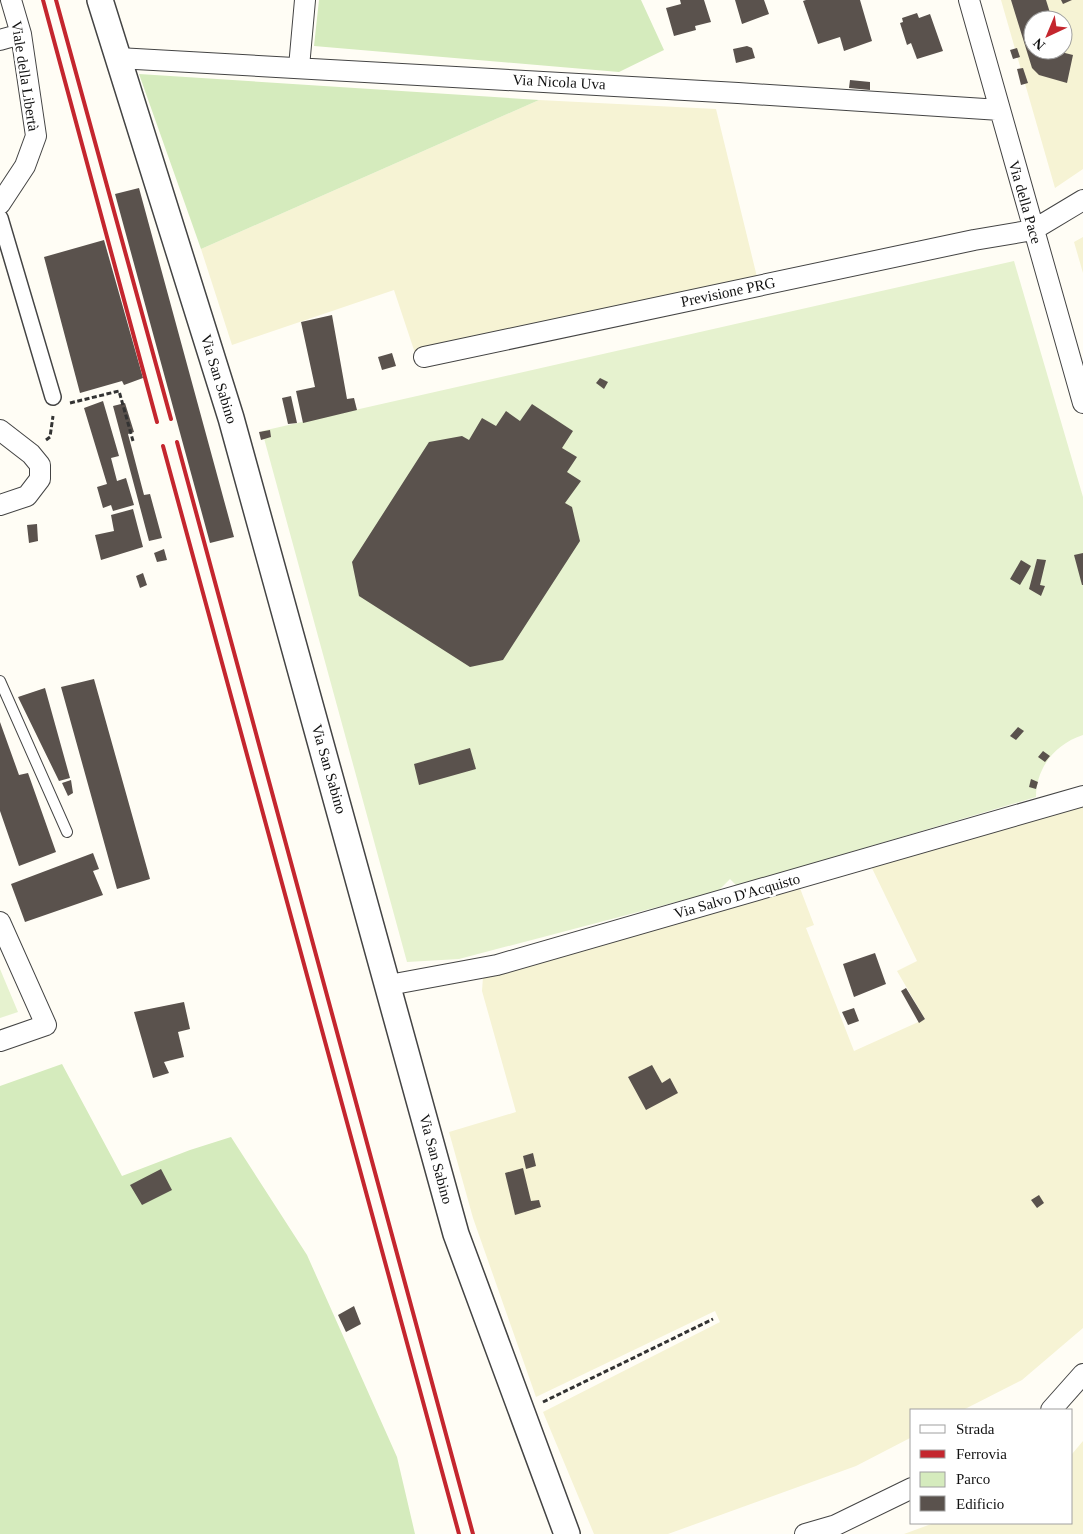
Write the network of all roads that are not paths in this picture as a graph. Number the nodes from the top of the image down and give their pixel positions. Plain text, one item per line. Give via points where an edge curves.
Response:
1 (11, 0) edge
2 (100, 0) edge
3 (305, 0) edge
4 (970, 0) edge
5 (21, 34) junction
6 (0, 40) edge
7 (118, 58) junction
8 (299, 67) junction
9 (1000, 110) junction
10 (1083, 200) edge
11 (0, 204) edge
12 (0, 218) edge
13 (1033, 230) junction
14 (424, 357) dead end
15 (54, 402) road end
16 (1083, 403) edge
17 (0, 430) edge
18 (0, 505) edge
19 (0, 681) edge
20 (1083, 796) edge
21 (67, 832) dead end
22 (0, 922) edge
23 (389, 985) junction
24 (0, 1041) edge
25 (1083, 1374) edge
26 (1052, 1409) edge
27 (910, 1489) edge
28 (567, 1534) edge
29 (805, 1534) edge

1 - 5 street, Viale della Libertà
2 - 7 street, Via San Sabino
3 - 8 street
4 - 9 street, Via della Pace
5 - 6 street
5 - 11 street, Viale della Libertà via 36,136 25,166
7 - 8 street, Via Nicola Uva
7 - 23 street, Via San Sabino via 231,418
8 - 9 street, Via Nicola Uva
9 - 13 street, Via della Pace
10 - 13 street
12 - 15 street
13 - 14 street, Previsione PRG
13 - 16 street, Via della Pace
17 - 18 street via 40,465 40,478 27,496
19 - 21 lane
20 - 23 street, Via Salvo D'Acquisto via 498,965
22 - 24 street via 46,1026
23 - 28 street, Via San Sabino via 456,1234
25 - 26 street
27 - 29 street via 836,1525

